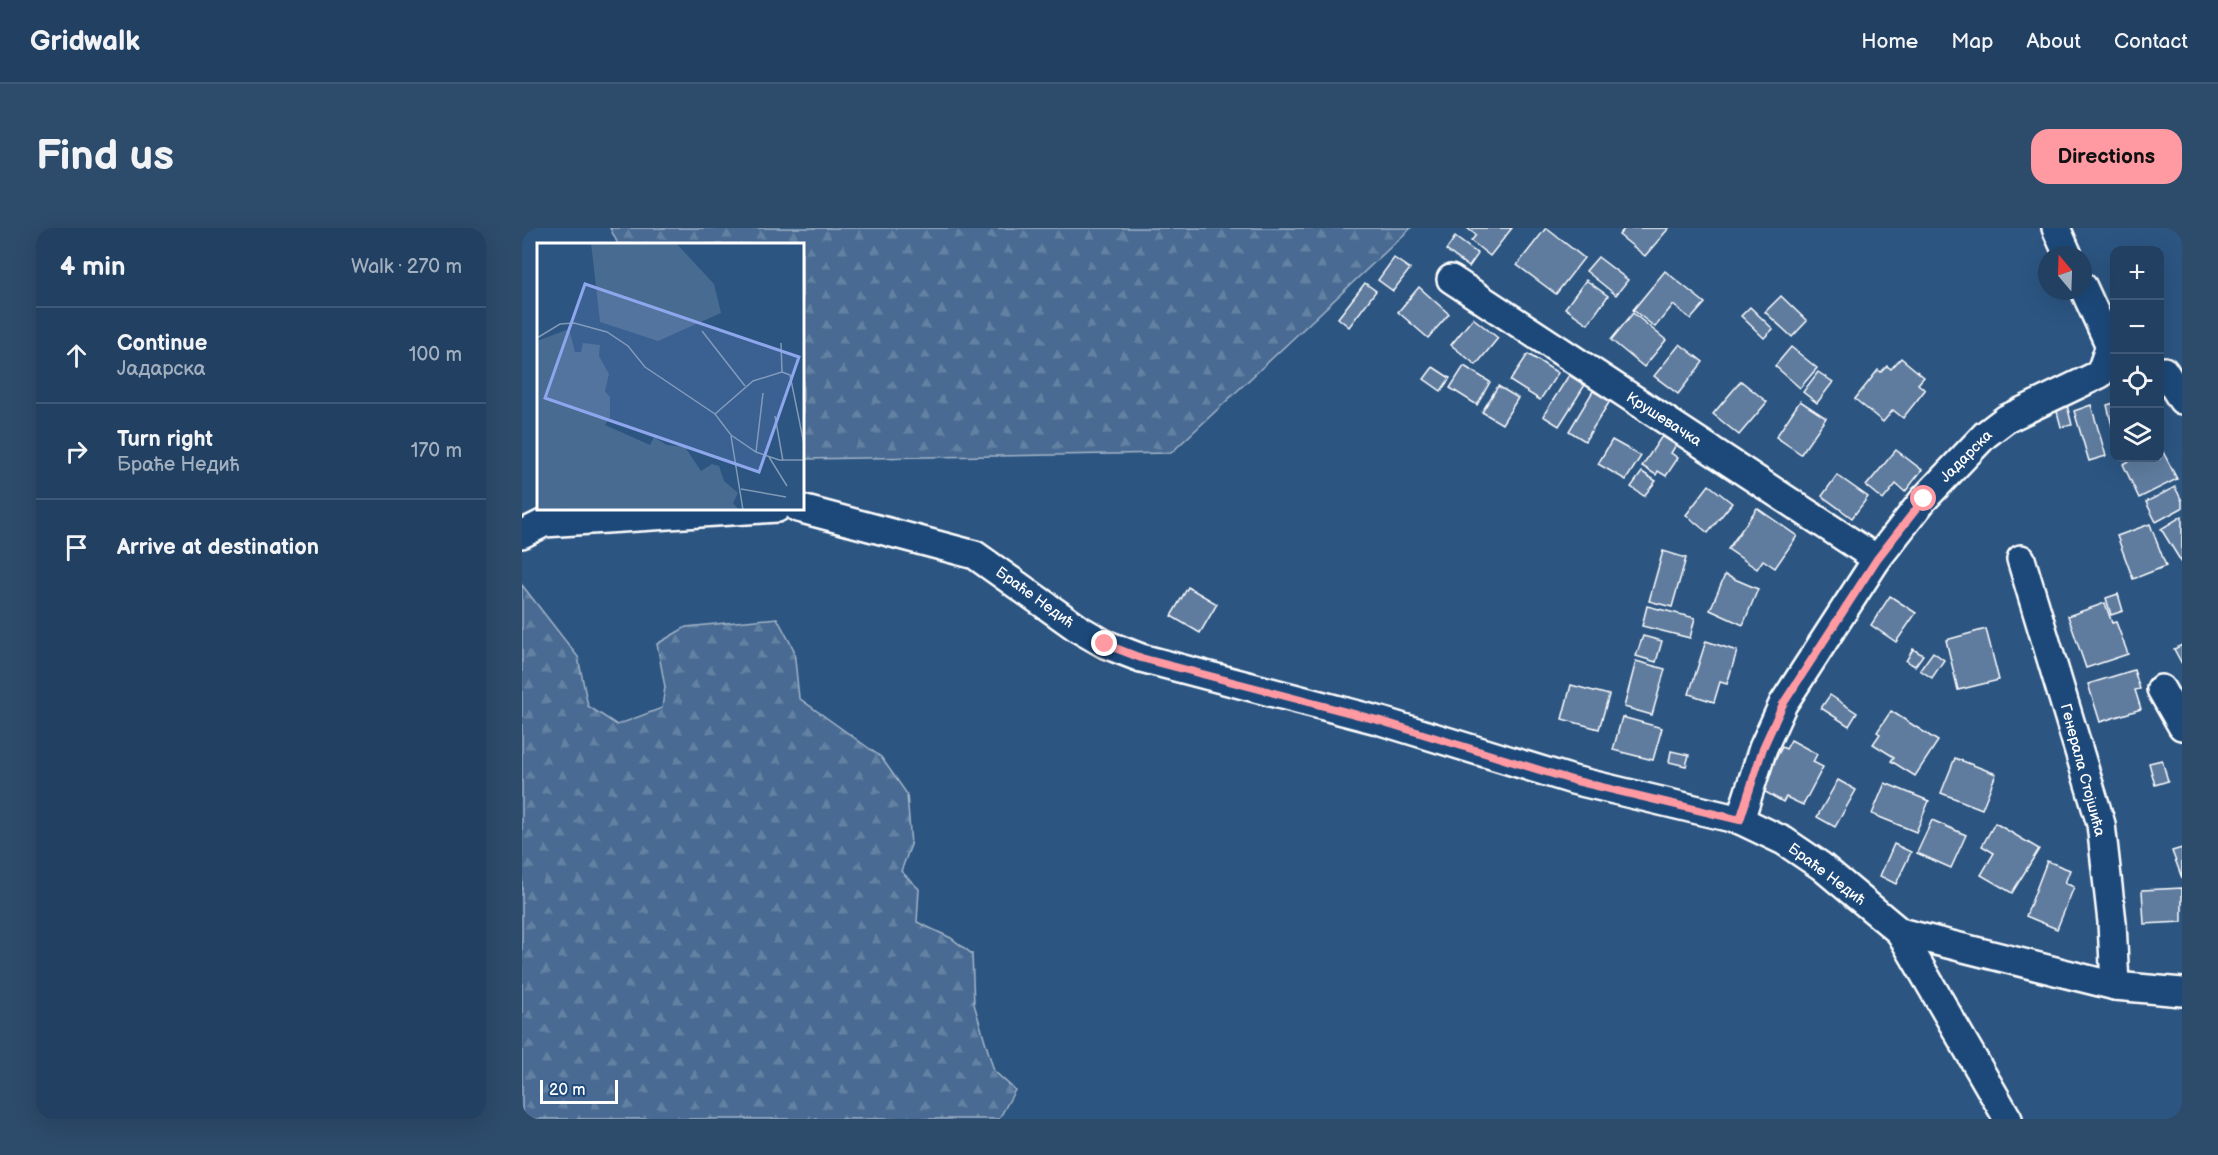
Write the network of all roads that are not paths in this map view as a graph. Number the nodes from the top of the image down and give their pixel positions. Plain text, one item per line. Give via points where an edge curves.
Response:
1 (2056, 228) edge
2 (2064, 246) edge
3 (1451, 279) dead end
4 (2089, 300) edge
5 (2164, 371) edge
6 (2108, 375) edge
7 (2182, 400) edge
8 (746, 510) edge
9 (804, 510) edge
10 (522, 534) edge
11 (1877, 559) junction
12 (2021, 559) dead end
13 (2162, 689) dead end
14 (2182, 726) edge
15 (1740, 820) junction
16 (1900, 932) junction
17 (2115, 986) junction
18 (2182, 992) edge
19 (2008, 1119) edge

1 - 2 street
3 - 11 street, Крушевачка
4 - 6 street, Јадарска via 2110,346
5 - 7 street
6 - 11 street, Јадарска via 2038,402 1985,435 1924,499
8 - 10 street via 544,523
9 - 15 street, Браће Недић via 975,555 1079,628 1105,644 1141,658 1381,721 1572,780
11 - 15 street, Јадарска via 1783,704 1763,748
12 - 17 street, Генерала Стојшића via 2101,824
13 - 14 street
15 - 16 street, Браће Недић via 1784,841 1821,866
16 - 17 street, Браће Недић
16 - 19 street
17 - 18 street, Браће Недић

